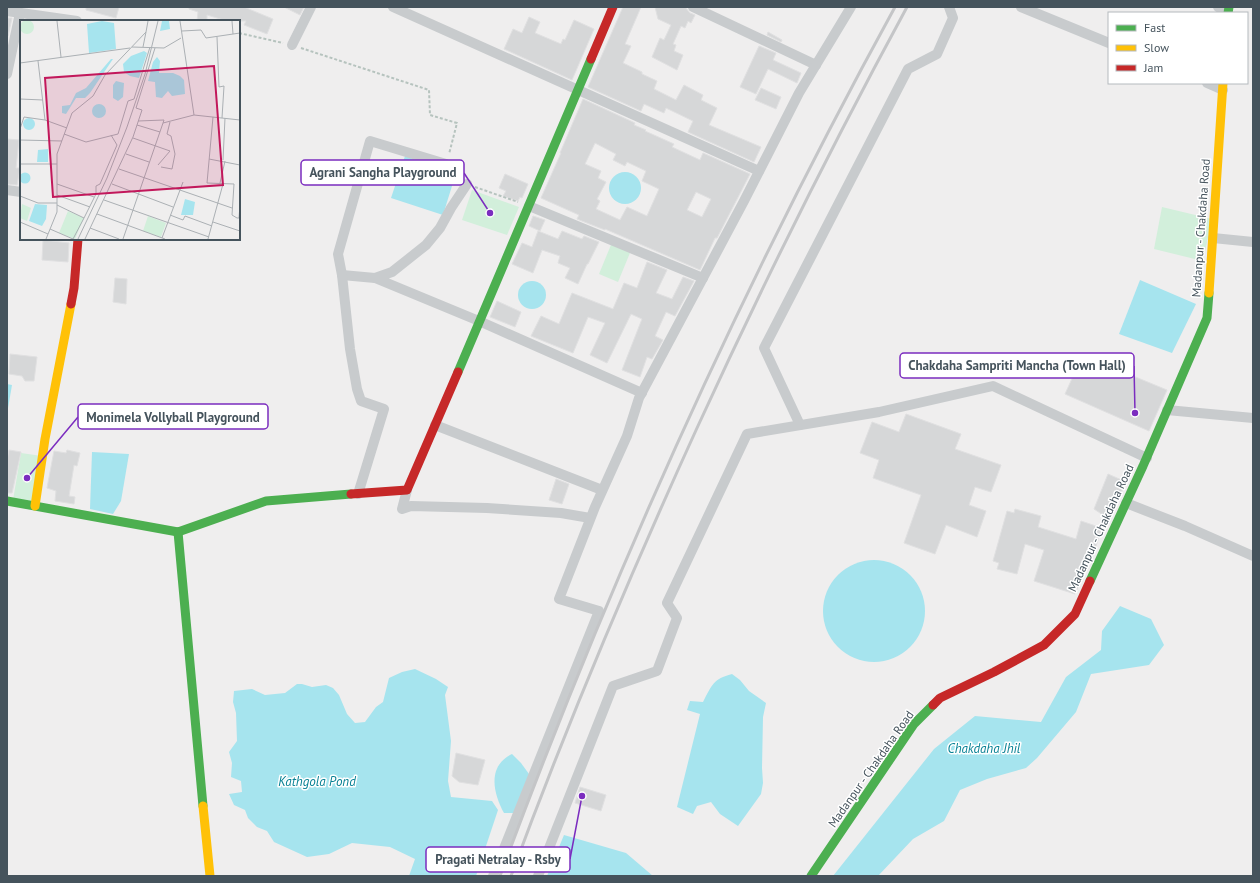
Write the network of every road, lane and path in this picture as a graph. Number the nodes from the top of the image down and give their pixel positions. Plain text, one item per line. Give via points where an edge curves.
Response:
1 (311, 7) edge
2 (393, 7) edge
3 (613, 7) edge
4 (693, 7) edge
5 (851, 7) edge
6 (949, 7) edge
7 (1021, 7) edge
8 (1218, 7) edge
9 (7, 11) edge
10 (1229, 11) edge
11 (20, 13) junction
12 (70, 20) edge
13 (240, 33) edge
14 (1108, 43) edge
15 (292, 45) junction
16 (816, 65) junction
17 (7, 74) edge
18 (1212, 84) edge
19 (1223, 86) edge
20 (578, 89) junction
21 (446, 164) junction
22 (759, 171) junction
23 (467, 184) junction
24 (7, 190) edge
25 (20, 192) edge
26 (529, 206) junction
27 (1213, 238) junction
28 (78, 240) edge
29 (1253, 242) edge
30 (342, 275) junction
31 (375, 278) junction
32 (703, 278) junction
33 (479, 321) junction
34 (642, 393) junction
35 (1167, 410) junction
36 (1253, 418) edge
37 (435, 425) junction
38 (800, 425) junction
39 (1147, 458) junction
40 (407, 490) junction
41 (602, 490) junction
42 (358, 494) junction
43 (7, 501) edge
44 (1126, 503) junction
45 (35, 506) junction
46 (590, 518) junction
47 (178, 532) junction
48 (1253, 556) edge
49 (210, 876) edge
50 (493, 876) edge
51 (538, 876) edge
52 (811, 876) edge

1 - 15 street
2 - 20 street
3 - 20 main road
4 - 16 street
5 - 16 street
6 - 38 street via 953,18 937,54 908,69 764,348
7 - 14 street
8 - 10 street
9 - 11 street
11 - 12 street
11 - 17 street
13 - 15 path
15 - 21 path via 429,90 430,115 457,124
16 - 22 street
18 - 19 street
19 - 27 main road, Madanpur - Chakdaha Road
20 - 22 street
20 - 26 main road
21 - 23 path
21 - 30 street via 370,141 338,254
22 - 32 street
23 - 26 path
23 - 31 street via 440,228 426,245 392,272
24 - 25 street
26 - 32 street
26 - 33 main road
27 - 29 street
27 - 35 main road, Madanpur - Chakdaha Road via 1207,318
28 - 45 main road via 74,288
30 - 31 street
30 - 42 street via 357,389 361,401 384,409
31 - 33 street
32 - 34 street
33 - 34 street
33 - 37 main road
34 - 41 street via 627,436
35 - 36 street
35 - 39 main road, Madanpur - Chakdaha Road
37 - 40 main road
37 - 41 street
38 - 39 street via 879,412 993,386
38 - 51 street via 747,434 667,604 677,618 657,671 613,686
39 - 44 main road, Madanpur - Chakdaha Road
40 - 42 main road
40 - 46 street via 402,509 411,506 487,508 561,513
41 - 46 street
42 - 47 main road via 266,501
43 - 45 main road
44 - 48 street
44 - 52 main road, Madanpur - Chakdaha Road via 1075,614 1044,645 940,698 914,724
45 - 47 main road
46 - 50 street via 560,599 599,611
47 - 49 main road

